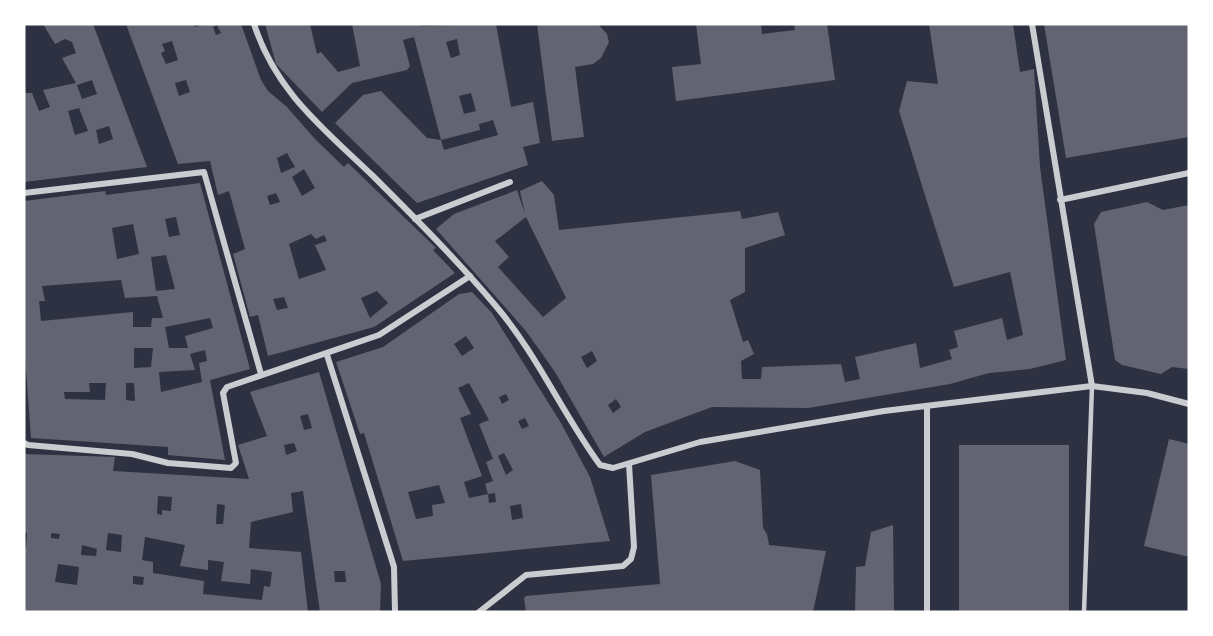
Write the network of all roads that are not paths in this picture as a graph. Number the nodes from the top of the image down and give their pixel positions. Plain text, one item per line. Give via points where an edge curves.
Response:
1 (254, 24) edge
2 (1032, 24) edge
3 (1189, 173) edge
4 (510, 182) dead end
5 (24, 193) edge
6 (1060, 200) junction
7 (415, 219) junction
8 (470, 276) junction
9 (327, 355) junction
10 (261, 374) junction
11 (1092, 386) junction
12 (1189, 404) edge
13 (927, 406) junction
14 (24, 443) edge
15 (629, 464) junction
16 (395, 612) edge
17 (479, 612) edge
18 (927, 612) edge
19 (1084, 612) edge

1 - 7 street via 273,71 292,97
2 - 6 street
3 - 6 street
4 - 7 street
5 - 10 street via 204,172
6 - 11 street
7 - 8 street
8 - 9 street via 379,335
8 - 15 street via 535,359 600,465 613,468
9 - 10 street
9 - 16 street via 394,567
10 - 14 street via 227,387 223,393 236,463 231,468 168,463 132,453
11 - 12 street via 1147,393
11 - 13 street
11 - 19 lane
13 - 15 street via 700,442
13 - 18 street
15 - 17 street via 634,547 631,559 623,566 526,575

